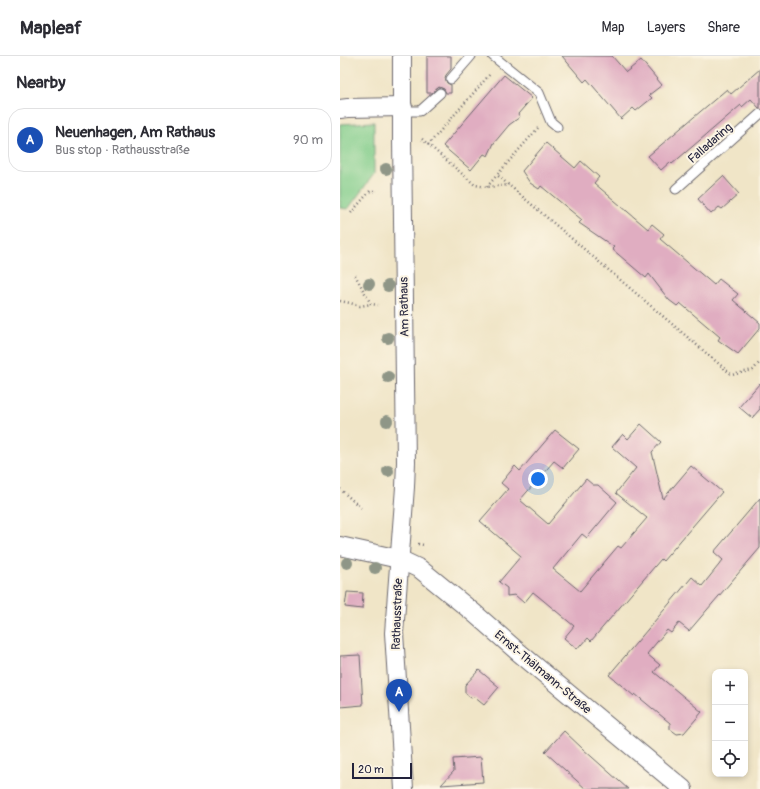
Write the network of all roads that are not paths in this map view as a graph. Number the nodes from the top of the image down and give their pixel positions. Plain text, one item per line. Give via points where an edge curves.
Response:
1 (402, 56) edge
2 (471, 56) edge
3 (497, 59) edge
4 (451, 79) dead end
5 (440, 92) dead end
6 (340, 109) edge
7 (403, 110) junction
8 (760, 114) edge
9 (557, 127) dead end
10 (676, 189) dead end
11 (340, 546) edge
12 (400, 558) junction
13 (404, 789) edge
14 (683, 789) edge

1 - 7 street, Am Rathaus
2 - 4 lane
3 - 9 lane via 539,92 551,122
5 - 7 lane via 420,112
6 - 7 street
7 - 12 street, Am Rathaus via 406,462
8 - 10 lane, Falladaring
11 - 12 street, Ernst-Thälmann-Straße
12 - 13 street, Rathausstraße via 394,633
12 - 14 street, Ernst-Thälmann-Straße via 460,601

